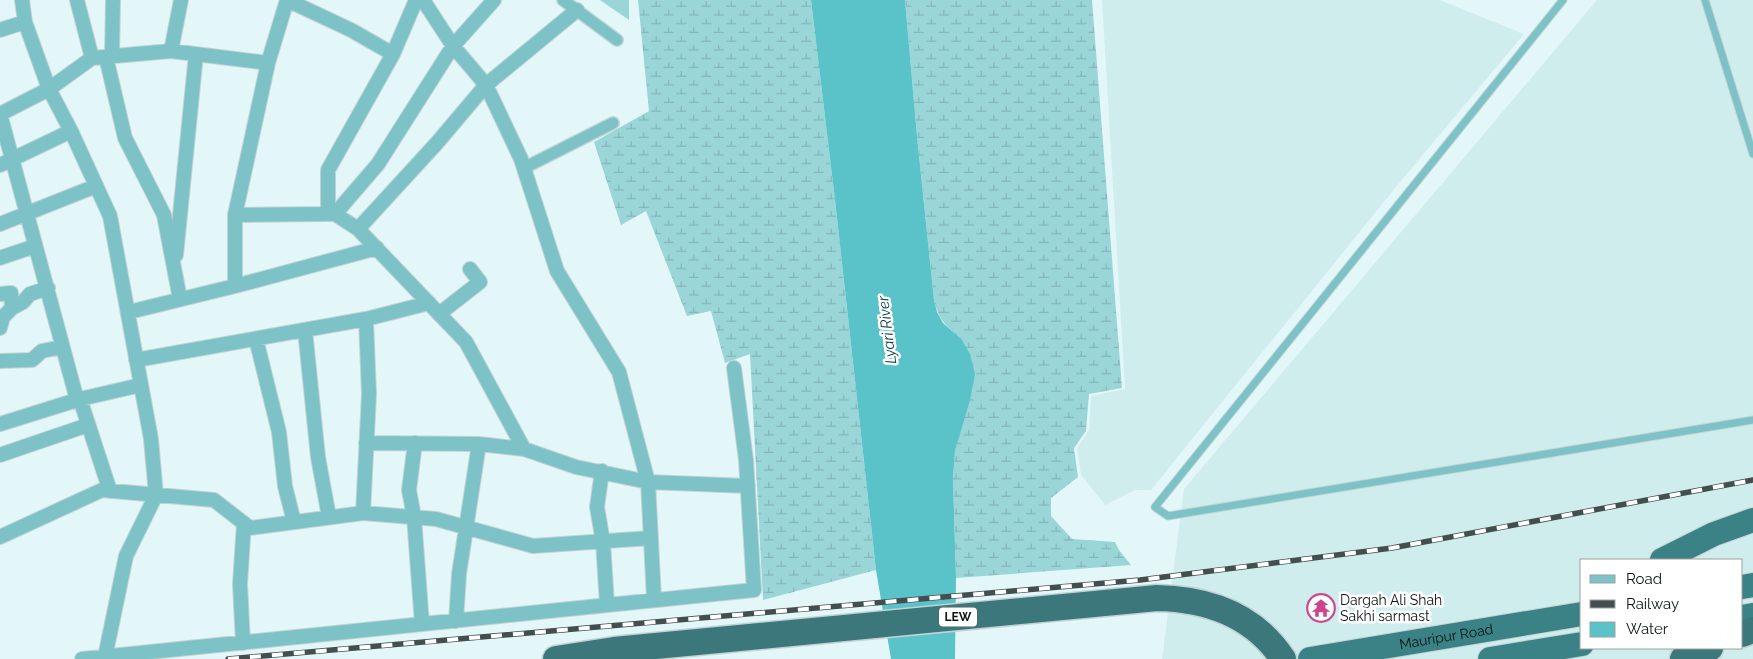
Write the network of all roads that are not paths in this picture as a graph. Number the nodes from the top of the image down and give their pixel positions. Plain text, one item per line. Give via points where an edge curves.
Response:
1 (22, 0) edge
2 (77, 0) edge
3 (113, 0) edge
4 (181, 0) edge
5 (416, 0) edge
6 (423, 0) edge
7 (494, 0) edge
8 (563, 0) edge
9 (1563, 0) edge
10 (1704, 0) edge
11 (577, 10) junction
12 (25, 22) junction
13 (0, 30) edge
14 (617, 40) dead end
15 (453, 46) junction
16 (171, 51) junction
17 (196, 54) junction
18 (393, 54) junction
19 (103, 57) junction
20 (268, 62) junction
21 (486, 84) junction
22 (49, 89) junction
23 (0, 114) edge
24 (613, 123) dead end
25 (71, 131) junction
26 (1753, 154) edge
27 (6, 162) edge
28 (524, 168) junction
29 (96, 186) junction
30 (26, 214) junction
31 (331, 214) junction
32 (235, 215) junction
33 (0, 224) edge
34 (358, 228) junction
35 (35, 246) junction
36 (377, 248) junction
37 (0, 258) edge
38 (470, 269) dead end
39 (175, 270) junction
40 (234, 286) junction
41 (48, 288) junction
42 (0, 294) edge
43 (180, 300) junction
44 (429, 303) junction
45 (12, 308) junction
46 (129, 312) junction
47 (439, 314) junction
48 (366, 318) junction
49 (0, 328) edge
50 (305, 330) junction
51 (256, 339) junction
52 (62, 346) junction
53 (136, 360) junction
54 (0, 361) edge
55 (734, 368) dead end
56 (141, 385) junction
57 (78, 399) junction
58 (1753, 420) edge
59 (0, 424) edge
60 (88, 425) junction
61 (366, 442) junction
62 (415, 443) junction
63 (479, 444) junction
64 (524, 449) junction
65 (0, 456) edge
66 (602, 471) junction
67 (648, 482) junction
68 (748, 486) junction
69 (110, 491) junction
70 (156, 495) junction
71 (363, 513) junction
72 (329, 517) junction
73 (414, 517) junction
74 (1753, 520) edge
75 (294, 522) junction
76 (244, 523) junction
77 (466, 528) junction
78 (0, 537) edge
79 (651, 538) junction
80 (603, 542) junction
81 (1664, 559) edge
82 (654, 599) junction
83 (1580, 601) edge
84 (607, 604) junction
85 (1580, 614) edge
86 (456, 621) junction
87 (1541, 621) junction
88 (422, 624) junction
89 (243, 643) junction
90 (1580, 644) edge
91 (1708, 649) edge
92 (105, 657) junction
93 (82, 659) edge
94 (556, 659) edge
95 (1283, 659) edge
96 (1310, 659) edge
97 (1490, 659) edge
98 (1683, 659) edge

1 - 12 street
2 - 19 street
3 - 19 street
4 - 16 street
5 - 18 street
6 - 15 street
7 - 15 street
8 - 11 street
9 - 58 lane via 1155,506 1168,516
10 - 26 lane
11 - 14 street
11 - 21 street
12 - 13 street
12 - 22 street
15 - 21 street
15 - 31 street via 378,164
16 - 17 street
16 - 19 street
17 - 20 street
17 - 39 street
18 - 20 street via 287,0
18 - 31 street via 328,170
19 - 22 street
19 - 39 street via 124,138 164,215
20 - 32 street
21 - 28 street
21 - 34 street
22 - 23 street
22 - 25 street
23 - 27 street
24 - 28 street
25 - 27 street
25 - 29 street
27 - 30 street
28 - 67 street via 557,271 619,372
29 - 30 street
29 - 46 street via 110,216
30 - 33 street
30 - 35 street
31 - 32 street
31 - 34 street
32 - 40 street
34 - 36 street
35 - 37 street
35 - 41 street
36 - 40 street
36 - 44 street
38 - 47 street via 480,282
39 - 43 street
40 - 43 street
41 - 45 street via 30,294
41 - 52 street
42 - 45 street via 12,293
43 - 46 street
44 - 47 street
44 - 48 street
45 - 49 street via 3,317
46 - 53 street
47 - 64 street via 466,342
48 - 50 street
48 - 61 street
50 - 51 street
50 - 72 street via 318,457
51 - 53 street
51 - 75 street via 279,432 285,486
52 - 54 street via 42,351 32,360
52 - 57 street
53 - 56 street
55 - 68 street
56 - 57 street
56 - 70 street via 151,439
57 - 59 street
57 - 60 street
60 - 65 street
60 - 69 street
61 - 62 street
61 - 71 street
62 - 63 street
62 - 73 street via 409,490
63 - 64 street
63 - 77 street
64 - 66 street via 576,467
66 - 67 street
66 - 80 street via 597,507
67 - 68 street
67 - 79 street
68 - 82 street via 754,590
69 - 70 street
69 - 78 street via 102,490
70 - 76 street via 214,500
70 - 92 street via 126,556
71 - 72 street
71 - 73 street
72 - 75 street
73 - 77 street via 436,519
73 - 88 street
74 - 81 highway via 1714,534
75 - 76 street via 250,528
76 - 89 street via 240,584
77 - 80 street via 533,546
77 - 86 street
79 - 80 street
79 - 82 street
80 - 84 street
82 - 84 street
83 - 87 highway
84 - 86 street
85 - 87 highway, Mauripur Road
86 - 88 street
87 - 96 highway, Mauripur Road
88 - 89 street
89 - 92 street
90 - 97 highway, Mauripur Road
91 - 98 highway
92 - 93 street
94 - 95 highway, LEW via 614,650 1157,598 1203,602 1225,610 1263,635

